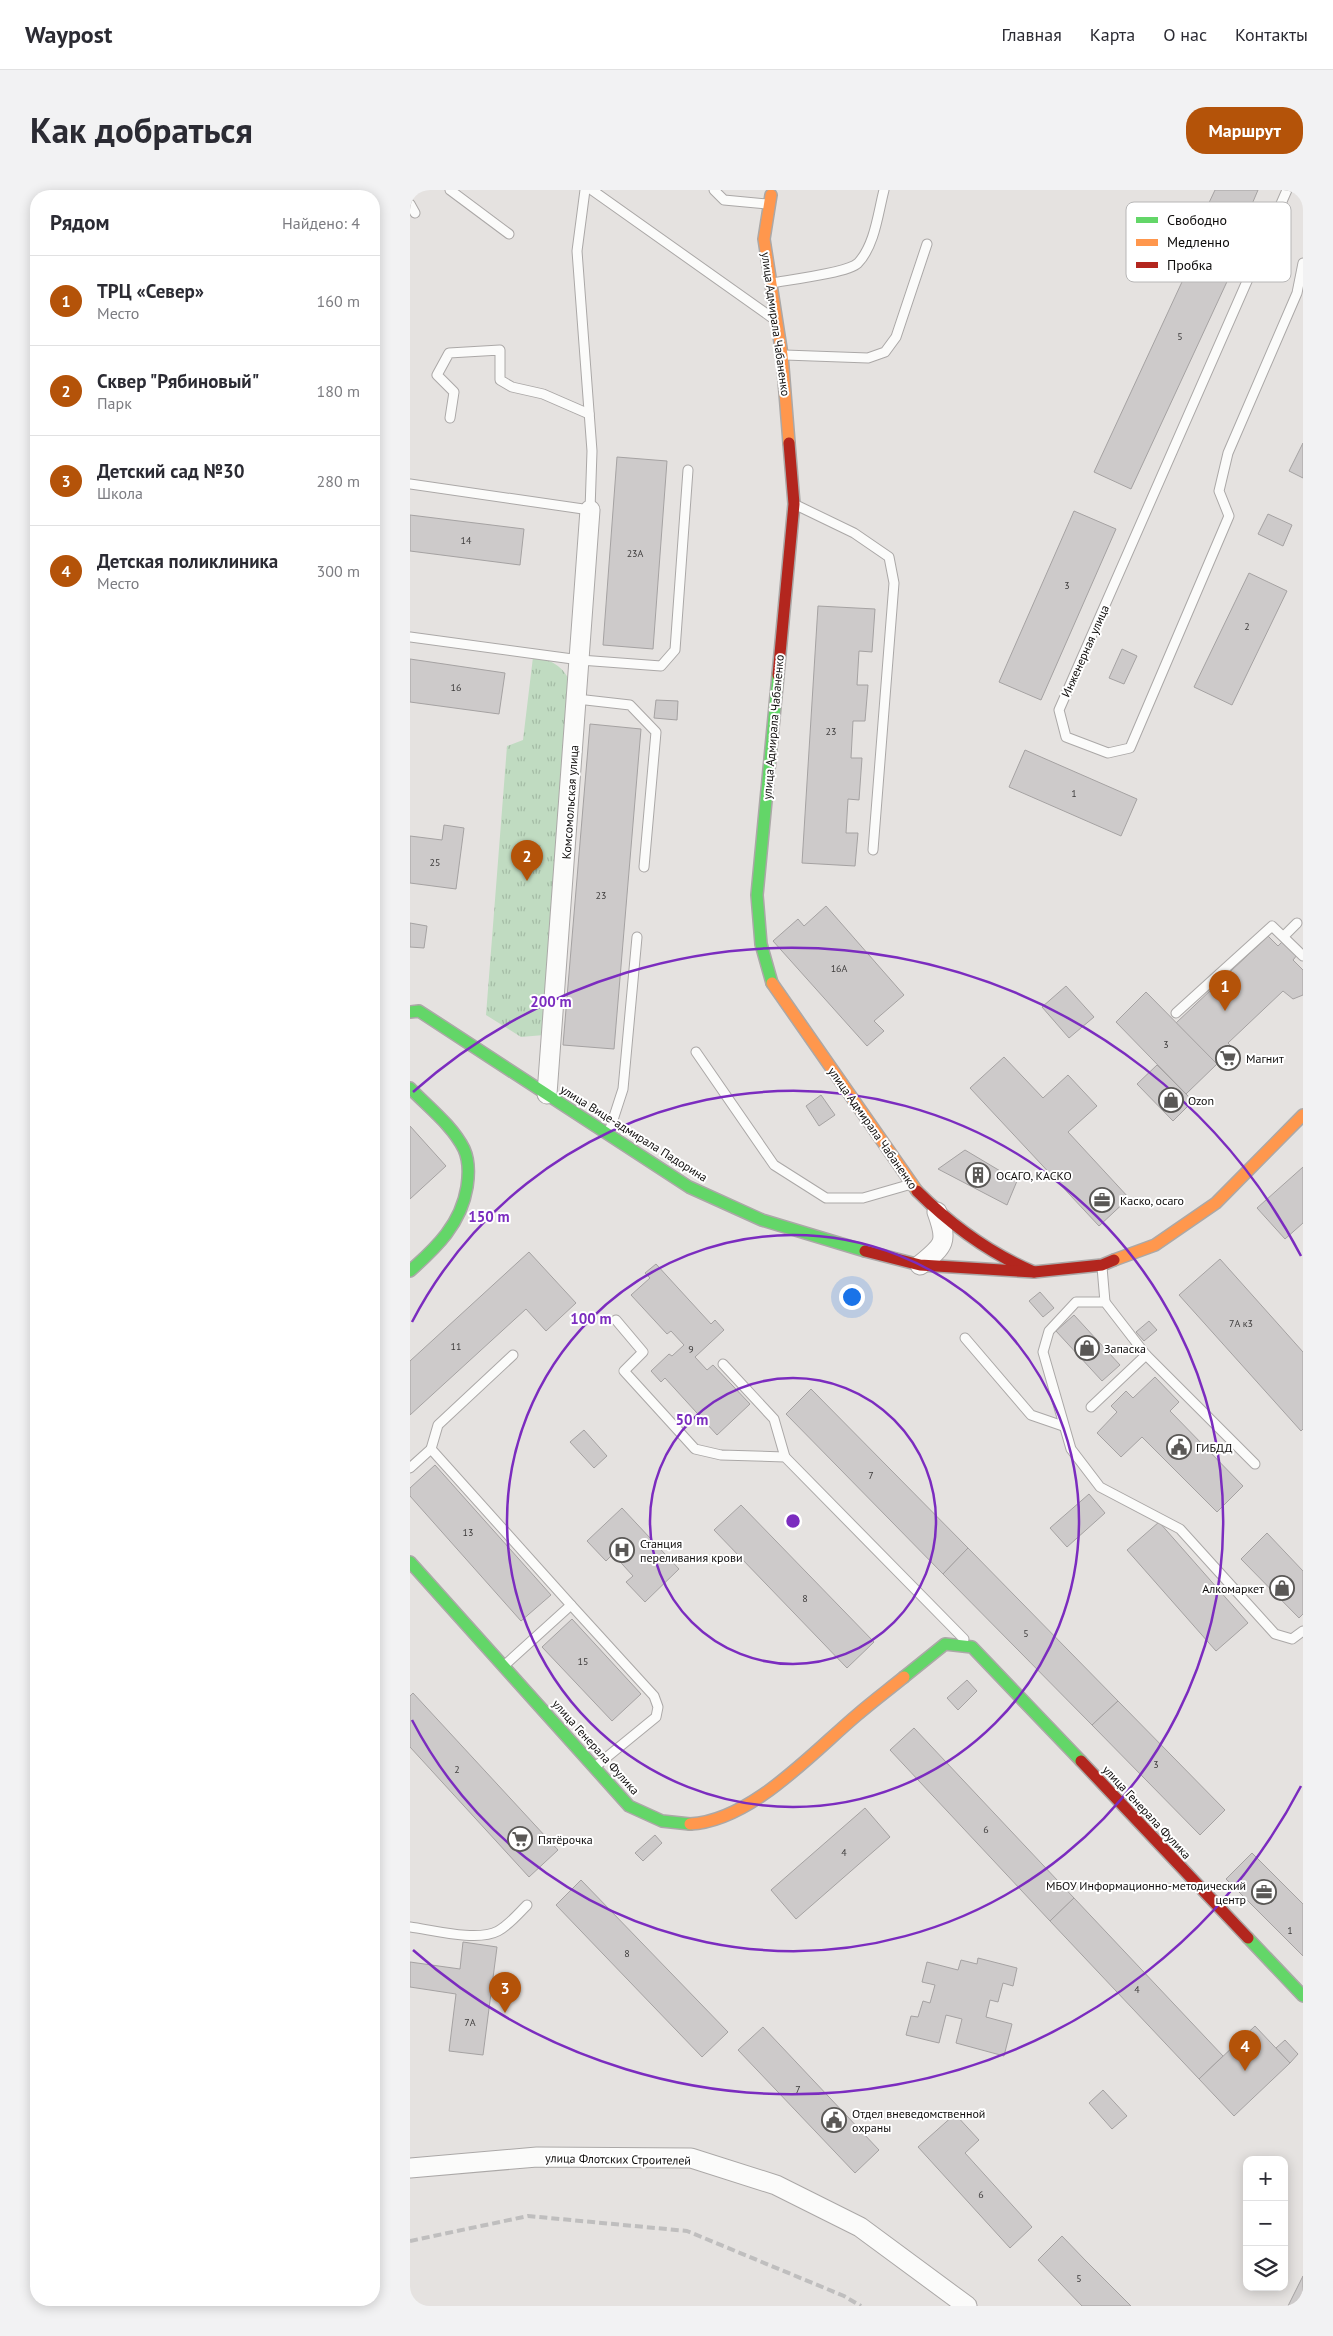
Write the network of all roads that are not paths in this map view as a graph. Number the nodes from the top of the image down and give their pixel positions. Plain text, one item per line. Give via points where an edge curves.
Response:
1 (450, 190) edge
2 (585, 190) edge
3 (592, 190) edge
4 (714, 190) edge
5 (884, 190) edge
6 (1286, 190) edge
7 (770, 195) edge
8 (1281, 202) edge
9 (410, 204) edge
10 (415, 213) dead end
11 (509, 234) dead end
12 (927, 244) dead end
13 (1303, 263) edge
14 (1246, 282) edge
15 (770, 284) junction
16 (775, 321) junction
17 (782, 355) junction
18 (589, 414) junction
19 (450, 418) dead end
20 (688, 470) dead end
21 (410, 484) edge
22 (794, 504) junction
23 (590, 510) junction
24 (410, 637) edge
25 (580, 660) junction
26 (578, 699) junction
27 (873, 850) dead end
28 (644, 866) dead end
29 (1297, 923) dead end
30 (1284, 936) junction
31 (637, 937) dead end
32 (1303, 956) edge
33 (413, 1009) edge
34 (1176, 1013) dead end
35 (696, 1052) dead end
36 (410, 1088) edge
37 (547, 1094) junction
38 (1303, 1115) edge
39 (608, 1135) junction
40 (910, 1184) junction
41 (937, 1212) junction
42 (920, 1265) junction
43 (1102, 1265) junction
44 (410, 1271) edge
45 (1034, 1272) junction
46 (1106, 1302) junction
47 (616, 1320) dead end
48 (965, 1338) dead end
49 (512, 1355) dead end
50 (1146, 1355) junction
51 (723, 1364) dead end
52 (1091, 1407) dead end
53 (1063, 1426) junction
54 (431, 1449) junction
55 (785, 1457) junction
56 (1255, 1464) dead end
57 (410, 1468) edge
58 (410, 1562) edge
59 (571, 1605) junction
60 (1303, 1631) edge
61 (972, 1646) junction
62 (504, 1665) junction
63 (596, 1767) junction
64 (527, 1905) dead end
65 (410, 1927) edge
66 (1303, 1996) edge
67 (410, 2168) edge
68 (967, 2306) edge

1 - 11 lane
2 - 18 lane via 577,251
3 - 16 lane
4 - 7 lane via 724,200
5 - 15 lane via 870,243 857,264 835,272
6 - 8 lane, Инженерная улица
7 - 15 street, улица Адмирала Чабаненко via 764,239
9 - 10 lane
12 - 17 lane via 896,337 885,352 868,358
13 - 14 lane, Инженерная улица via 1296,293 1228,453 1218,491 1229,516 1130,748 1108,753 1066,737 1060,710
15 - 16 street, улица Адмирала Чабаненко
16 - 17 street, улица Адмирала Чабаненко
17 - 22 street, улица Адмирала Чабаненко
18 - 19 lane via 543,394 512,388 500,380 500,350 449,353 438,375 454,392
18 - 23 lane via 592,451
20 - 25 lane via 675,650 661,666
21 - 23 lane
22 - 27 lane via 854,533 889,556 894,583
22 - 40 street, улица Адмирала Чабаненко via 757,895 761,944 772,981
23 - 25 street, Комсомольская улица
24 - 25 lane
25 - 26 street, Комсомольская улица
26 - 28 lane via 630,705 656,732
26 - 37 street, Комсомольская улица
29 - 30 lane
30 - 32 lane
30 - 34 lane via 1272,926
31 - 39 lane via 623,1089
33 - 37 street, улица Вице-адмирала Падорина
35 - 40 lane via 774,1165 826,1198 863,1198
36 - 44 street via 462,1145 469,1169 462,1214 439,1244
37 - 39 street, улица Вице-адмирала Падорина
38 - 43 street, улица Вице-адмирала Падорина via 1216,1203 1155,1245
39 - 42 street, улица Вице-адмирала Падорина via 689,1187 762,1220
40 - 41 street, улица Адмирала Чабаненко
41 - 42 street, улица Адмирала Чабаненко via 945,1233 941,1248
41 - 45 street, улица Адмирала Чабаненко via 976,1243 1010,1263
42 - 45 street, улица Вице-адмирала Падорина
43 - 45 street, улица Вице-адмирала Падорина
43 - 46 lane
46 - 50 lane
46 - 53 lane via 1076,1302 1049,1330 1043,1352
47 - 55 lane via 643,1352 624,1371 695,1449 721,1454
48 - 53 lane via 1031,1415
49 - 54 lane via 438,1425
50 - 52 lane
50 - 56 lane
51 - 55 lane via 774,1419
53 - 60 lane via 1071,1449 1100,1487 1180,1529 1275,1634 1292,1639
54 - 57 lane
54 - 59 lane
55 - 61 lane, улица Генерала Фулика
58 - 62 street, улица Генерала Фулика
59 - 62 lane
59 - 63 lane via 654,1696 658,1707 656,1717
61 - 63 street, улица Генерала Фулика via 945,1644 857,1715 787,1778 743,1806 706,1823 662,1821 629,1806
61 - 66 street, улица Генерала Фулика
62 - 63 street, улица Генерала Фулика
64 - 65 lane via 504,1928 487,1935
67 - 68 street, улица Флотских Строителей via 537,2157 691,2158 776,2185 860,2227

